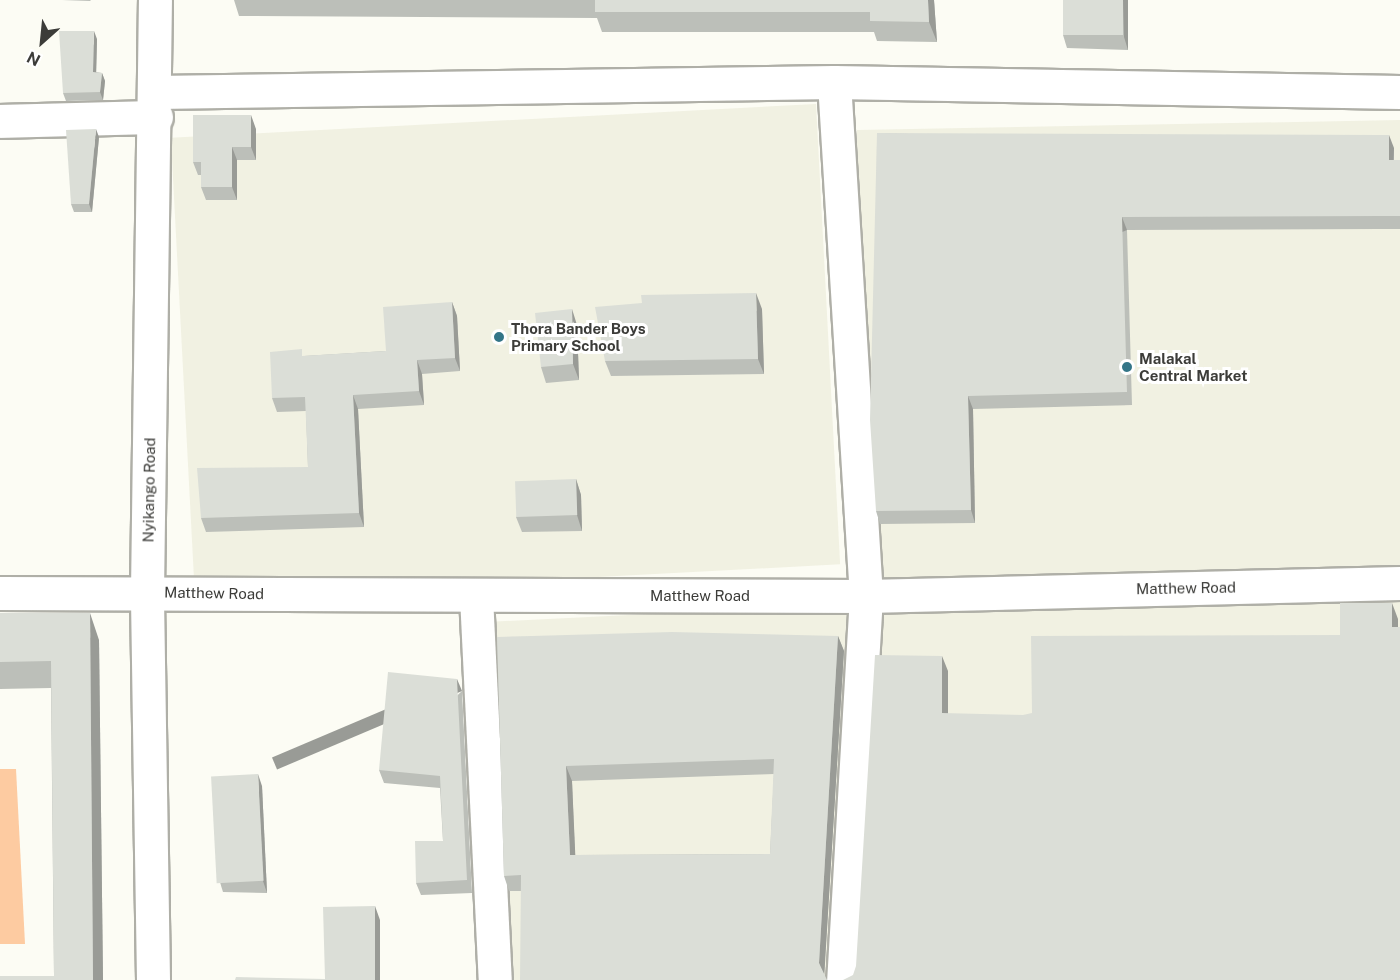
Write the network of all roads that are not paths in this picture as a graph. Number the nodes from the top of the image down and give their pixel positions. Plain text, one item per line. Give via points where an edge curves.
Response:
1 (155, 0) edge
2 (834, 82) junction
3 (1400, 92) edge
4 (156, 104) junction
5 (0, 121) edge
6 (1400, 583) edge
7 (147, 592) junction
8 (0, 593) edge
9 (476, 596) junction
10 (866, 596) junction
11 (153, 980) edge
12 (495, 980) edge
13 (843, 980) edge

1 - 4 street, Nyikango Road
2 - 3 street
2 - 4 street
2 - 10 street
4 - 5 street
4 - 7 street, Nyikango Road
6 - 10 street, Matthew Road
7 - 8 street, Matthew Road
7 - 9 street, Matthew Road
7 - 11 street, Nyikango Road
9 - 10 street, Matthew Road
9 - 12 street
10 - 13 street

